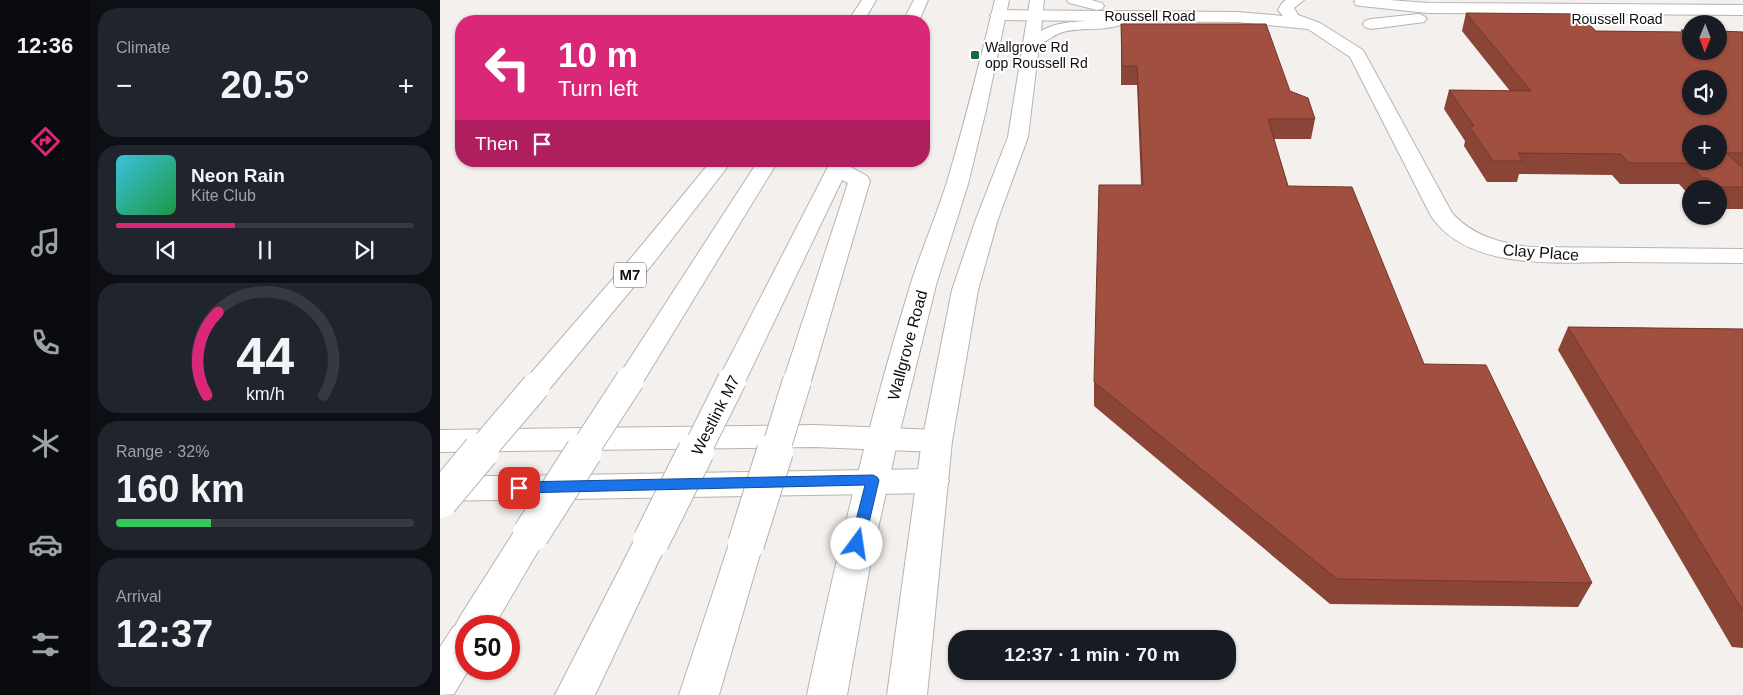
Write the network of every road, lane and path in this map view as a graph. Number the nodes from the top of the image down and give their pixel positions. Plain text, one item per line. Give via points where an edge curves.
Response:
1 (869, 0) edge
2 (921, 0) edge
3 (1074, 0) edge
4 (1658, 0) edge
5 (1700, 0) edge
6 (1294, 1) edge
7 (1358, 1) edge
8 (1097, 6) junction
9 (1000, 7) edge
10 (1036, 7) edge
11 (1670, 9) junction
12 (1715, 10) junction
13 (1743, 10) edge
14 (860, 15) edge
15 (914, 15) edge
16 (1125, 16) junction
17 (1743, 19) edge
18 (1308, 24) junction
19 (1359, 27) junction
20 (1032, 42) junction
21 (1357, 54) junction
22 (717, 167) edge
23 (764, 167) edge
24 (838, 167) edge
25 (842, 167) edge
26 (1743, 256) edge
27 (883, 439) junction
28 (440, 441) edge
29 (937, 441) junction
30 (873, 480) junction
31 (933, 481) junction
32 (440, 489) edge
33 (440, 500) edge
34 (481, 615) edge
35 (455, 656) edge
36 (440, 680) edge
37 (575, 695) edge
38 (699, 695) edge
39 (828, 695) edge
40 (907, 695) edge

1 - 14 main road
2 - 15 main road
3 - 8 main road
4 - 11 main road
5 - 12 main road
6 - 8 main road, Roussell Road via 1237,7
6 - 18 main road via 1287,6 1288,14
7 - 11 main road, Roussell Road via 1428,8
7 - 19 main road via 1379,13 1377,21
8 - 10 main road, Roussell Road
9 - 10 main road, Roussell Road
9 - 27 main road, Wallgrove Road via 978,110 923,285
10 - 16 main road, Roussell Road
10 - 20 main road
11 - 12 main road, Roussell Road
12 - 13 main road, Roussell Road
16 - 18 main road, Roussell Road via 1237,17
16 - 20 main road via 1112,22 1057,28
17 - 19 main road, Roussell Road via 1431,18
18 - 19 main road, Roussell Road
18 - 21 main road, Clay Place
19 - 21 main road
20 - 29 main road via 1018,137 965,290
21 - 26 main road, Clay Place via 1442,216 1463,236 1500,250 1530,254
22 - 33 main road, M7, bridge
23 - 34 main road, bridge
24 - 37 main road, Westlink M7, bridge
25 - 38 main road, bridge via 860,181
27 - 28 main road via 814,436
27 - 29 main road
27 - 30 main road, Wallgrove Road
29 - 31 main road
30 - 31 main road
30 - 32 main road
30 - 39 main road, Wallgrove Road via 853,560
31 - 40 main road
35 - 36 main road

